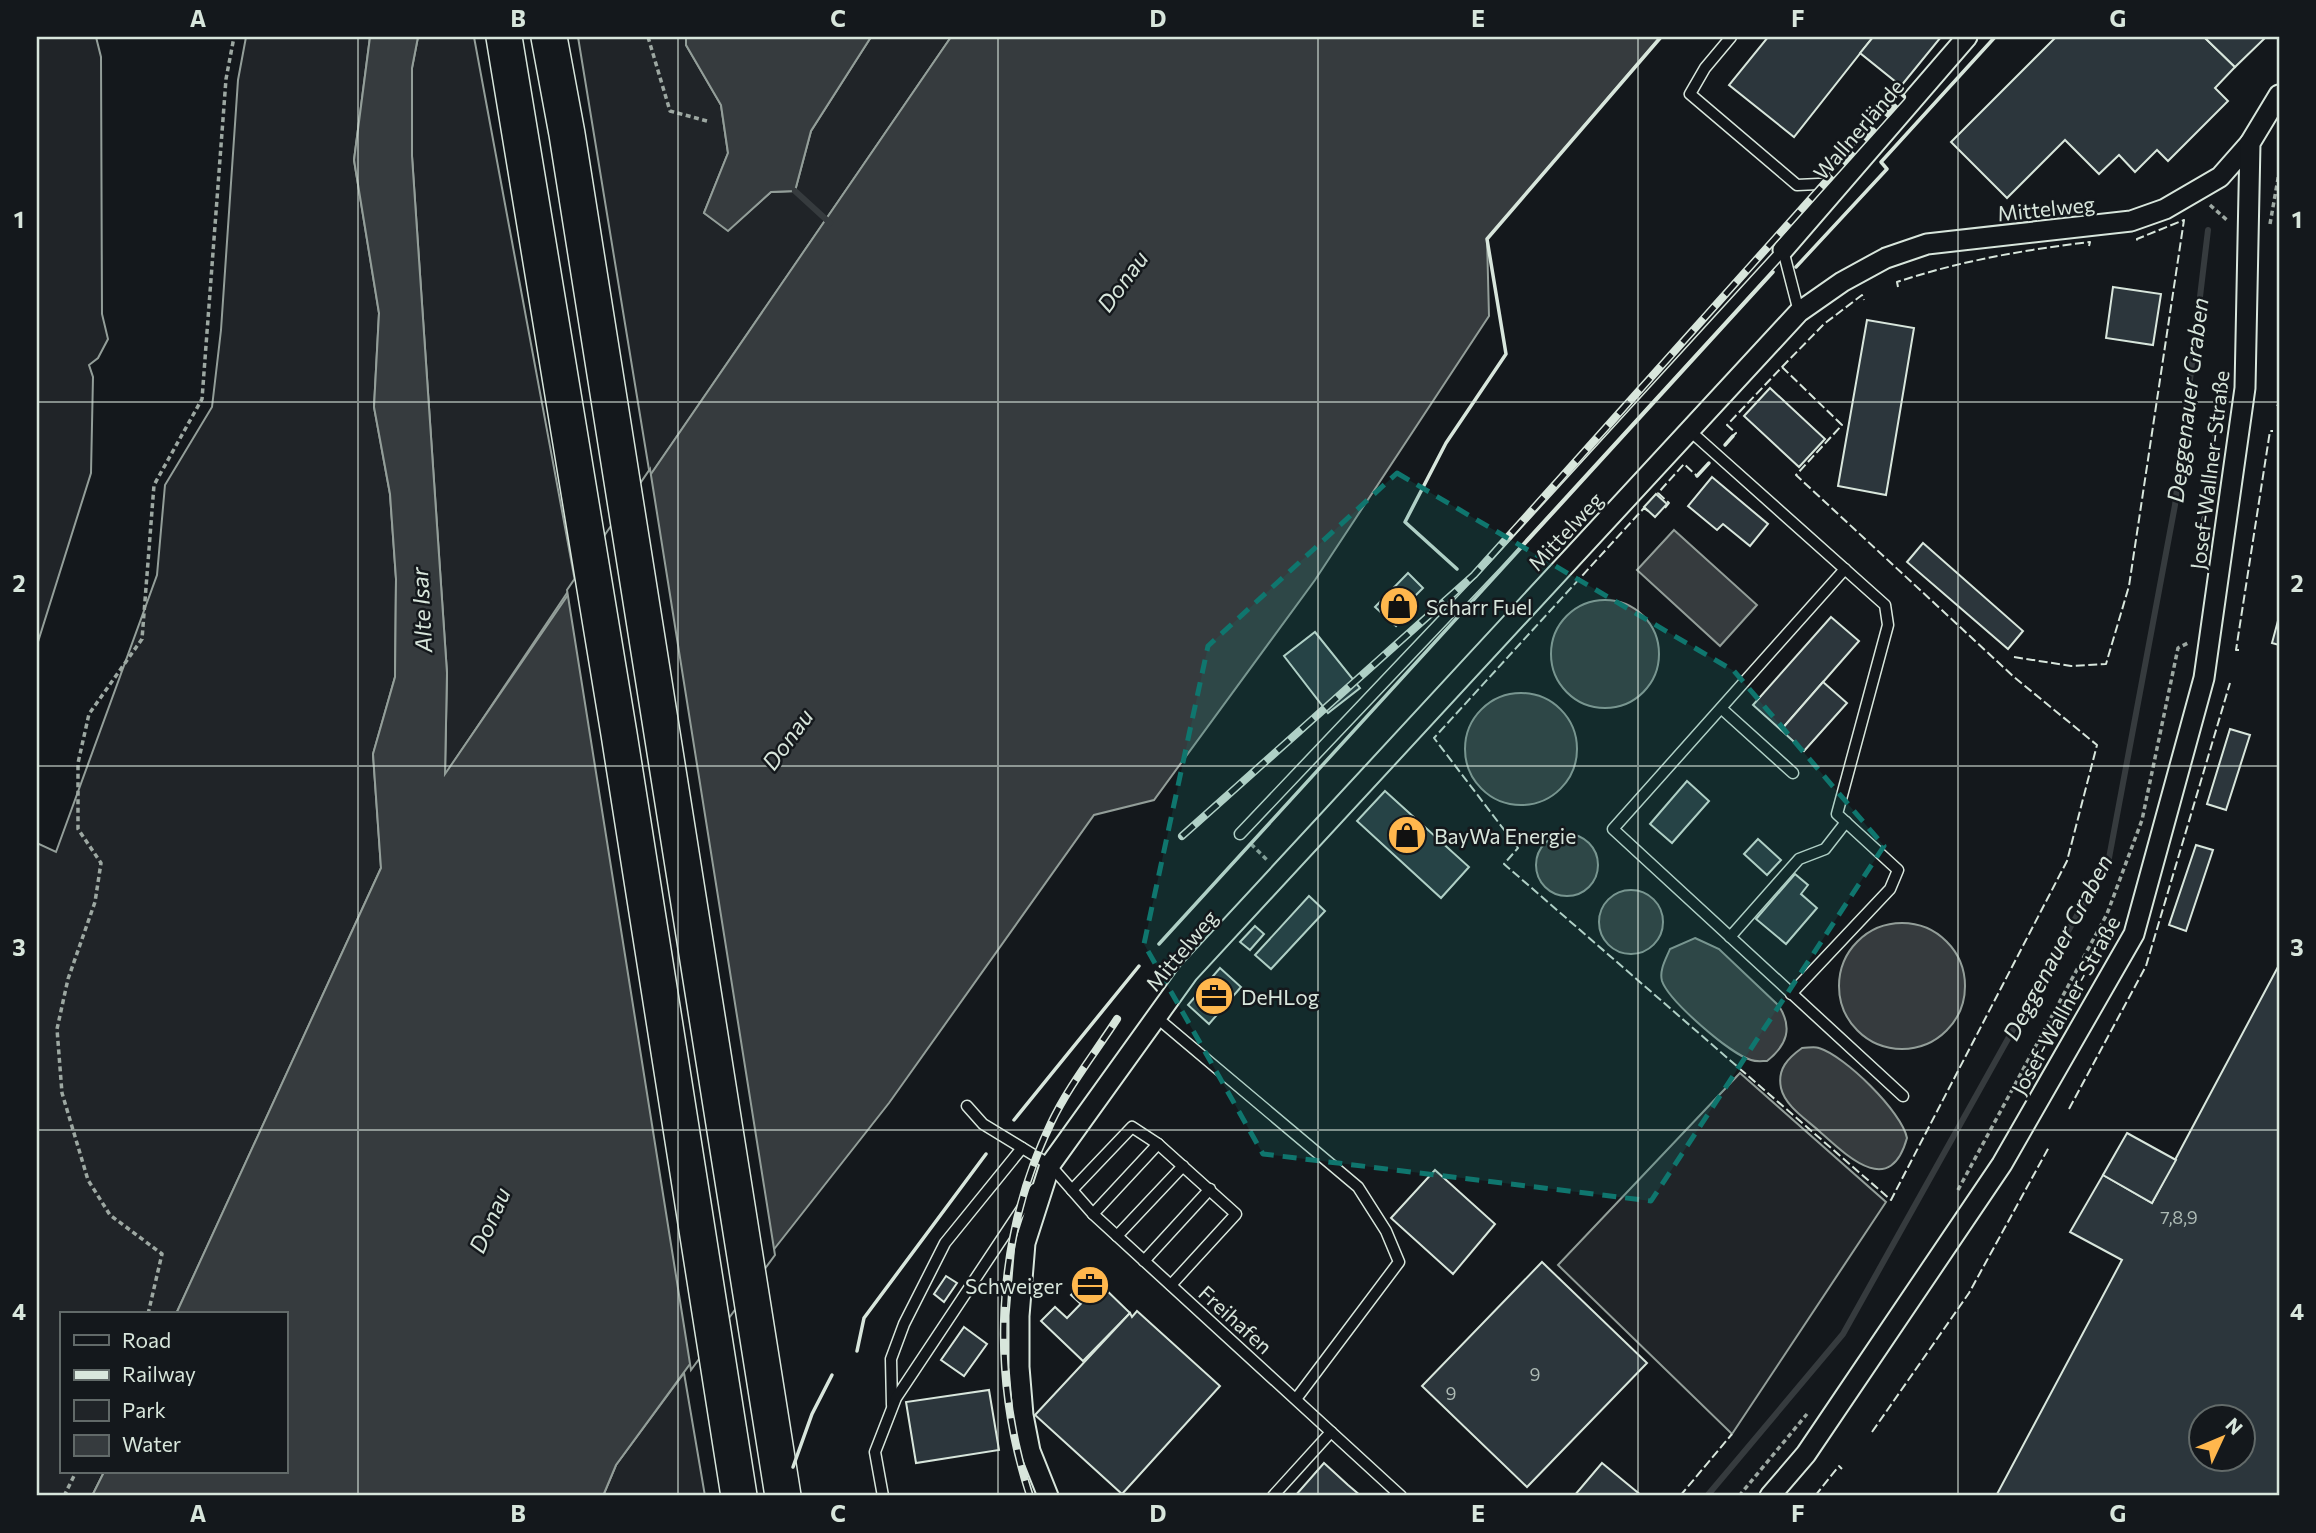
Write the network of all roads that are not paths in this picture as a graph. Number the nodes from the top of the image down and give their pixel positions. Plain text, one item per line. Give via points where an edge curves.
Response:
1 (504, 37) edge
2 (549, 37) edge
3 (1731, 37) edge
4 (1967, 37) edge
5 (2279, 95) edge
6 (2250, 144) junction
7 (1843, 183) junction
8 (1783, 250) junction
9 (1799, 312) junction
10 (1689, 430) junction
11 (1845, 569) junction
12 (1722, 709) junction
13 (1793, 773) dead end
14 (1846, 822) junction
15 (1240, 834) road end
16 (1730, 937) junction
17 (1791, 994) junction
18 (1155, 1017) junction
19 (1903, 1096) dead end
20 (967, 1106) dead end
21 (1158, 1143) junction
22 (1022, 1148) junction
23 (1050, 1165) junction
24 (1183, 1166) junction
25 (1210, 1189) junction
26 (1072, 1190) junction
27 (1093, 1214) junction
28 (1116, 1236) junction
29 (1144, 1261) junction
30 (1171, 1285) junction
31 (1296, 1399) junction
32 (892, 1407) junction
33 (1331, 1432) junction
34 (738, 1496) edge
35 (783, 1496) edge
36 (883, 1496) edge
37 (1048, 1496) edge
38 (1273, 1496) edge
39 (1401, 1496) edge
40 (1770, 1496) edge

1 - 34 highway
2 - 35 highway
3 - 7 lane via 1704,68 1690,94 1797,185
4 - 7 street, Wallnerlände
5 - 6 street, Josef-Wallner-Straße
6 - 9 street, Mittelweg via 2220,177 2197,193 2130,221 1927,244 1886,258
6 - 40 street, Josef-Wallner-Straße via 2245,388 2204,678 2134,934 2003,1164 1806,1454
7 - 8 street, Wallnerlände
8 - 9 lane
8 - 15 lane
9 - 10 street, Mittelweg
10 - 11 lane
10 - 18 street, Mittelweg via 1188,973
11 - 12 lane
11 - 14 lane via 1885,606 1888,625 1836,814
12 - 13 lane
12 - 16 lane via 1614,829
14 - 16 lane via 1825,849 1799,859
14 - 17 lane via 1898,870 1890,889
16 - 17 lane
17 - 19 lane
18 - 23 street, Mittelweg
18 - 31 lane via 1358,1187 1399,1262
20 - 22 lane, Freihafen via 983,1124
21 - 24 lane
21 - 26 lane via 1132,1127
21 - 27 lane
22 - 23 lane, Freihafen
22 - 32 lane via 945,1243 904,1324 891,1359
23 - 26 lane, Freihafen
23 - 32 lane
23 - 37 street, Mittelweg via 1025,1243 1019,1316 1023,1415 1030,1451
24 - 25 lane
24 - 28 lane
25 - 29 lane
25 - 30 lane via 1236,1214
26 - 27 lane, Freihafen
27 - 28 lane, Freihafen
28 - 29 lane, Freihafen
29 - 30 lane, Freihafen
30 - 31 lane, Freihafen
31 - 33 lane, Freihafen
32 - 36 lane via 876,1451
33 - 38 lane
33 - 39 lane, Freihafen

